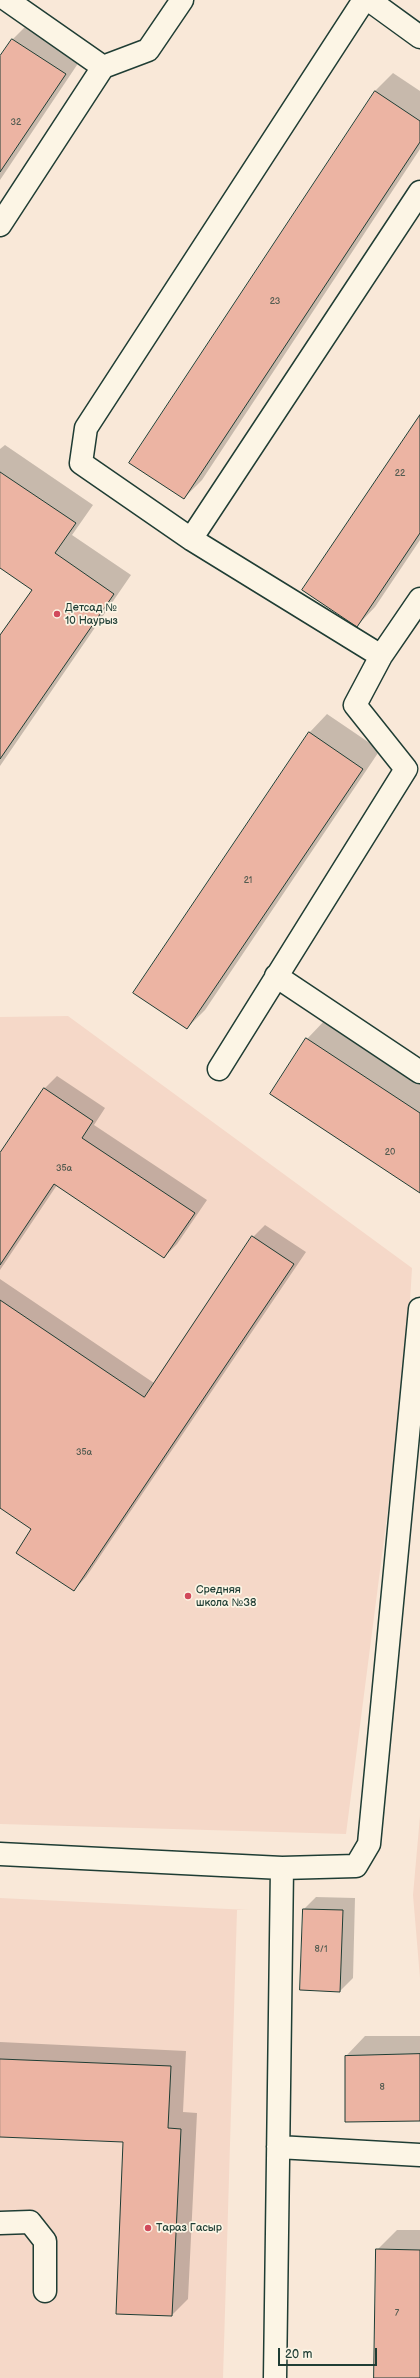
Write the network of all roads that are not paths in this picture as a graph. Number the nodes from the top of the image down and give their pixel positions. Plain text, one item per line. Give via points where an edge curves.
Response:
1 (7, 0) edge
2 (182, 0) edge
3 (364, 0) edge
4 (369, 0) edge
5 (0, 10) edge
6 (420, 37) edge
7 (103, 67) junction
8 (420, 192) edge
9 (0, 225) edge
10 (191, 538) junction
11 (420, 599) edge
12 (381, 656) junction
13 (276, 976) junction
14 (219, 1069) dead end
15 (420, 1072) edge
16 (420, 1309) edge
17 (0, 1854) edge
18 (282, 1868) junction
19 (278, 2147) junction
20 (420, 2155) edge
21 (0, 2223) edge
22 (45, 2291) dead end
23 (276, 2378) edge

1 - 5 lane
1 - 7 lane
2 - 7 lane via 148,50
3 - 10 lane via 86,428 81,463
4 - 6 lane
7 - 9 lane
8 - 10 lane
10 - 12 lane
11 - 12 lane
12 - 13 lane via 355,705 406,769
13 - 14 lane
13 - 15 lane
16 - 18 lane via 369,1844 356,1866
17 - 18 lane
18 - 19 lane
19 - 20 lane
19 - 23 lane
21 - 22 lane via 30,2222 46,2241

